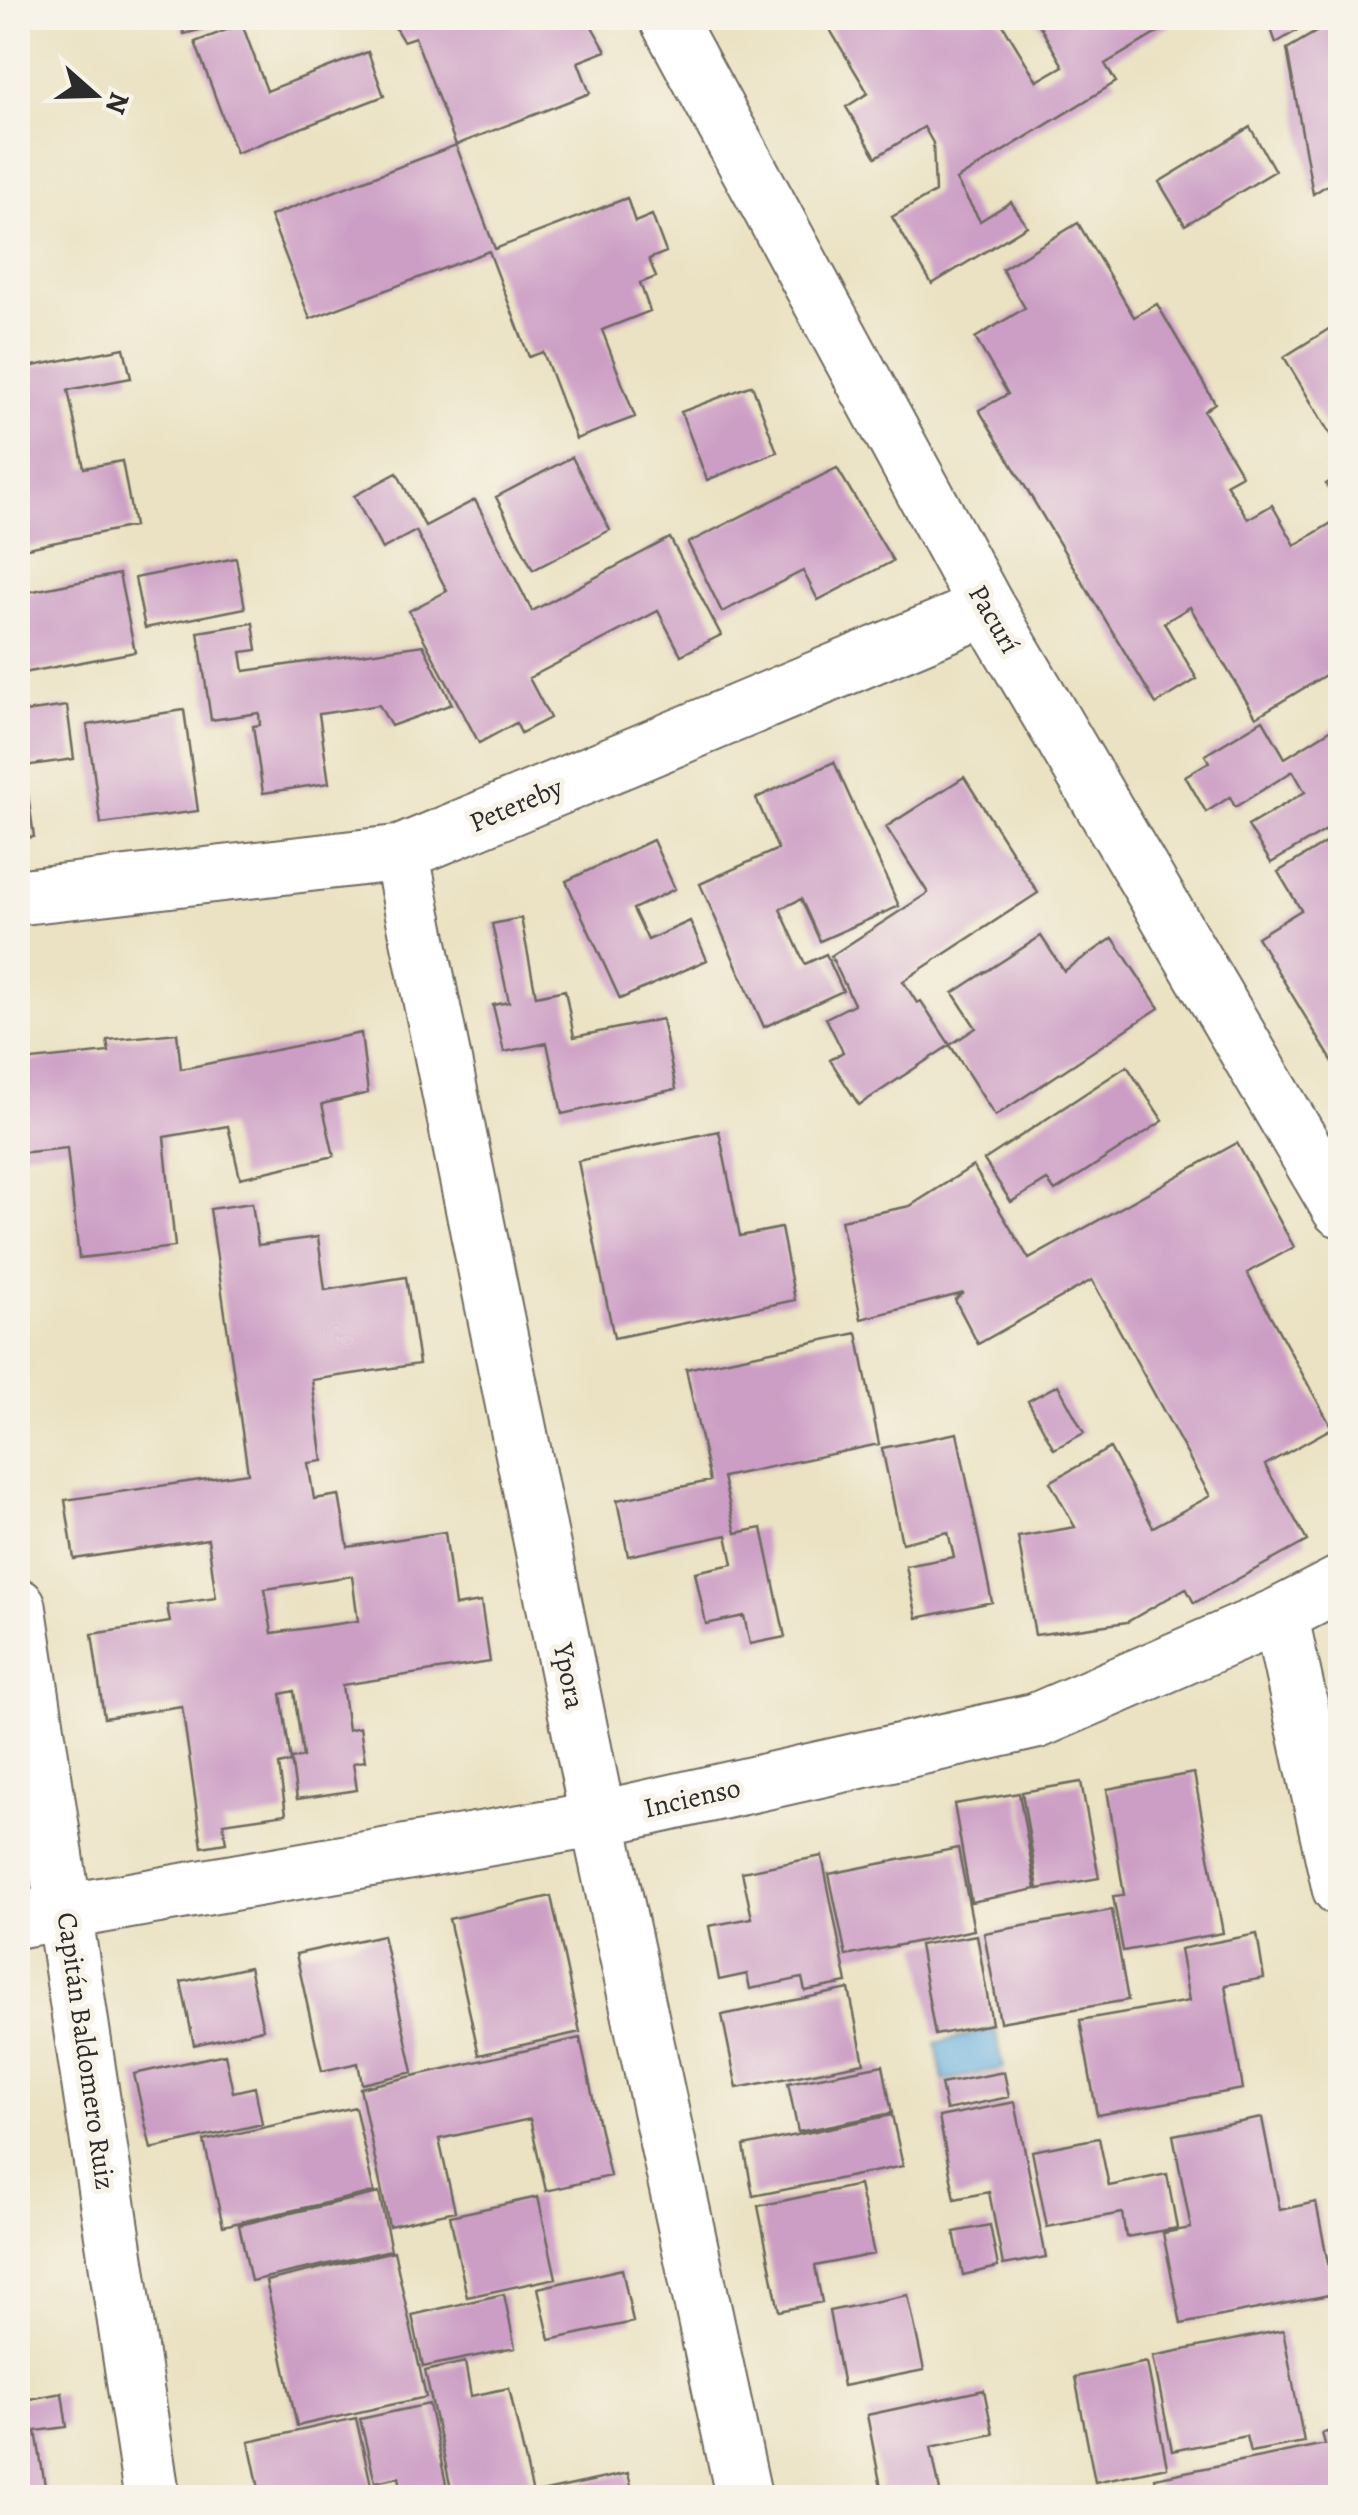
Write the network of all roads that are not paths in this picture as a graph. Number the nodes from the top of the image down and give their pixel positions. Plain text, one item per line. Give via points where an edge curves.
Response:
1 (666, 18) edge
2 (987, 608) junction
3 (402, 852) junction
4 (18, 897) edge
5 (1340, 1209) edge
6 (1340, 1584) edge
7 (18, 1606) edge
8 (1280, 1615) junction
9 (598, 1819) junction
10 (1340, 1888) edge
11 (42, 1915) edge
12 (152, 2498) edge
13 (744, 2498) edge

1 - 2 street, Pacurí
2 - 3 street, Petereby
2 - 5 street, Pacurí
3 - 4 street, Petereby
3 - 9 street, Ypora
6 - 8 street, Incienso
7 - 11 street, Capitán Baldomero Ruiz
8 - 9 street, Incienso via 1036,1721
8 - 10 street
9 - 11 street, Incienso
9 - 13 street, Ypora
11 - 12 street, Capitán Baldomero Ruiz

